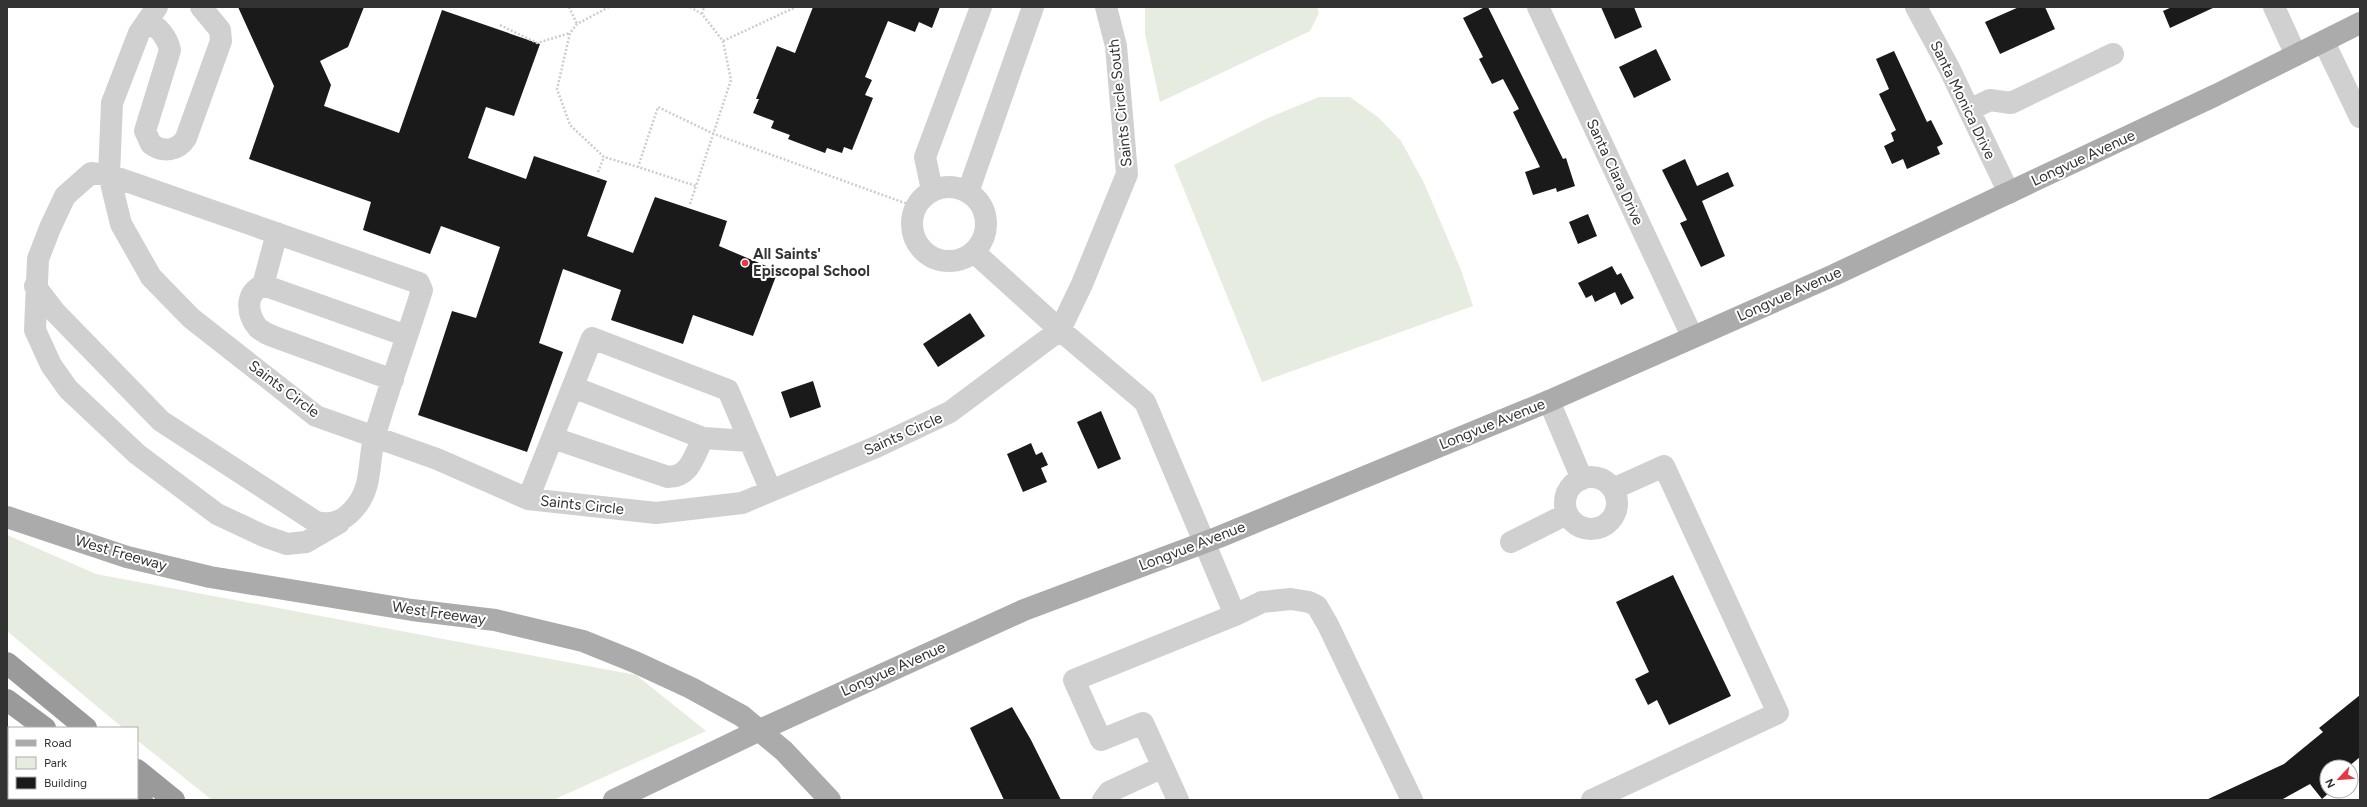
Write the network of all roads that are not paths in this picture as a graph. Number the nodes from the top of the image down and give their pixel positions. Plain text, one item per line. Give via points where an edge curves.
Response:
1 (201, 7) edge
2 (981, 7) edge
3 (1033, 7) edge
4 (1106, 7) edge
5 (1538, 7) edge
6 (1916, 7) edge
7 (2274, 7) edge
8 (153, 13) edge
9 (2360, 23) edge
10 (2324, 42) junction
11 (2113, 54) dead end
12 (2296, 55) junction
13 (1969, 110) junction
14 (2360, 117) edge
15 (109, 175) junction
16 (932, 190) junction
17 (968, 192) junction
18 (2009, 193) junction
19 (277, 233) junction
20 (974, 252) junction
21 (263, 285) junction
22 (35, 286) junction
23 (1060, 330) junction
24 (407, 336) junction
25 (1692, 336) junction
26 (393, 380) junction
27 (573, 387) junction
28 (1549, 401) junction
29 (374, 437) junction
30 (553, 438) junction
31 (703, 438) junction
32 (749, 440) junction
33 (1582, 479) junction
34 (1613, 489) junction
35 (771, 491) junction
36 (528, 499) junction
37 (1567, 514) junction
38 (7, 517) edge
39 (334, 524) junction
40 (1511, 542) dead end
41 (1203, 543) junction
42 (1235, 616) junction
43 (7, 663) edge
44 (7, 700) edge
45 (43, 727) edge
46 (85, 727) edge
47 (760, 730) junction
48 (1163, 767) junction
49 (138, 771) edge
50 (174, 800) edge
51 (614, 800) edge
52 (830, 800) edge
53 (1102, 800) edge
54 (1178, 800) edge
55 (1412, 800) edge
56 (1592, 800) edge

1 - 8 street via 220,30 221,41 186,138 177,148 168,150 151,144 145,131 170,50
2 - 16 street via 925,157
3 - 17 street
4 - 23 street, Saints Circle South via 1116,46 1127,174 1082,284
5 - 25 street, Santa Clara Drive
6 - 13 street, Santa Monica Drive
7 - 12 street
8 - 15 street, Saints Circle via 139,33 112,103
9 - 10 main road, Longvue Avenue
10 - 12 main road, Longvue Avenue
10 - 14 street
11 - 13 street via 2012,103 1990,100
12 - 18 main road, Longvue Avenue
13 - 18 street, Santa Monica Drive
15 - 19 street
15 - 22 street via 91,173 65,196 38,259
15 - 29 street, Saints Circle via 121,224 151,277 191,318 316,416
16 - 17 street via 945,186 959,187
16 - 20 street via 916,207 912,221 914,236 921,248 933,257 947,261 961,260
17 - 20 street via 980,203 986,215 986,229 982,242
18 - 25 main road, Longvue Avenue via 1834,275
19 - 21 street
19 - 24 street via 419,283 422,290
20 - 23 street
21 - 24 street
21 - 26 street via 252,293 249,301 251,316 259,329
22 - 39 street via 55,312 161,421 316,522
22 - 39 street via 35,330 50,365 68,389 137,454 217,514 281,542 306,542
23 - 35 street, Saints Circle via 950,412 876,447
23 - 41 street via 1145,402
24 - 26 street
25 - 28 main road, Longvue Avenue
26 - 29 street
27 - 30 street
27 - 31 street
27 - 32 street via 592,338 728,390
28 - 33 street
28 - 41 main road, Longvue Avenue
29 - 36 street, Saints Circle via 437,459
29 - 39 street via 369,476 358,505
30 - 31 street via 668,477 682,475 687,471
30 - 36 street
31 - 32 street
32 - 35 street
33 - 34 street via 1599,479
33 - 37 street via 1569,490 1566,498
34 - 37 street via 1617,506 1612,518 1602,527 1585,529 1572,521
34 - 56 street via 1664,466 1778,713
35 - 36 street, Saints Circle via 742,503 656,513
37 - 40 street
38 - 47 main road, West Freeway via 126,557 210,577 412,610 495,620 583,641 691,688 742,716
41 - 42 street
41 - 47 main road, Longvue Avenue via 1024,610
42 - 48 street via 1074,680 1101,740 1142,723
42 - 55 street via 1262,602 1291,599 1317,606
43 - 46 highway
44 - 45 highway
47 - 51 main road, Longvue Avenue
47 - 52 main road, West Freeway via 784,751
48 - 53 street via 1109,792
48 - 54 street
49 - 50 highway

